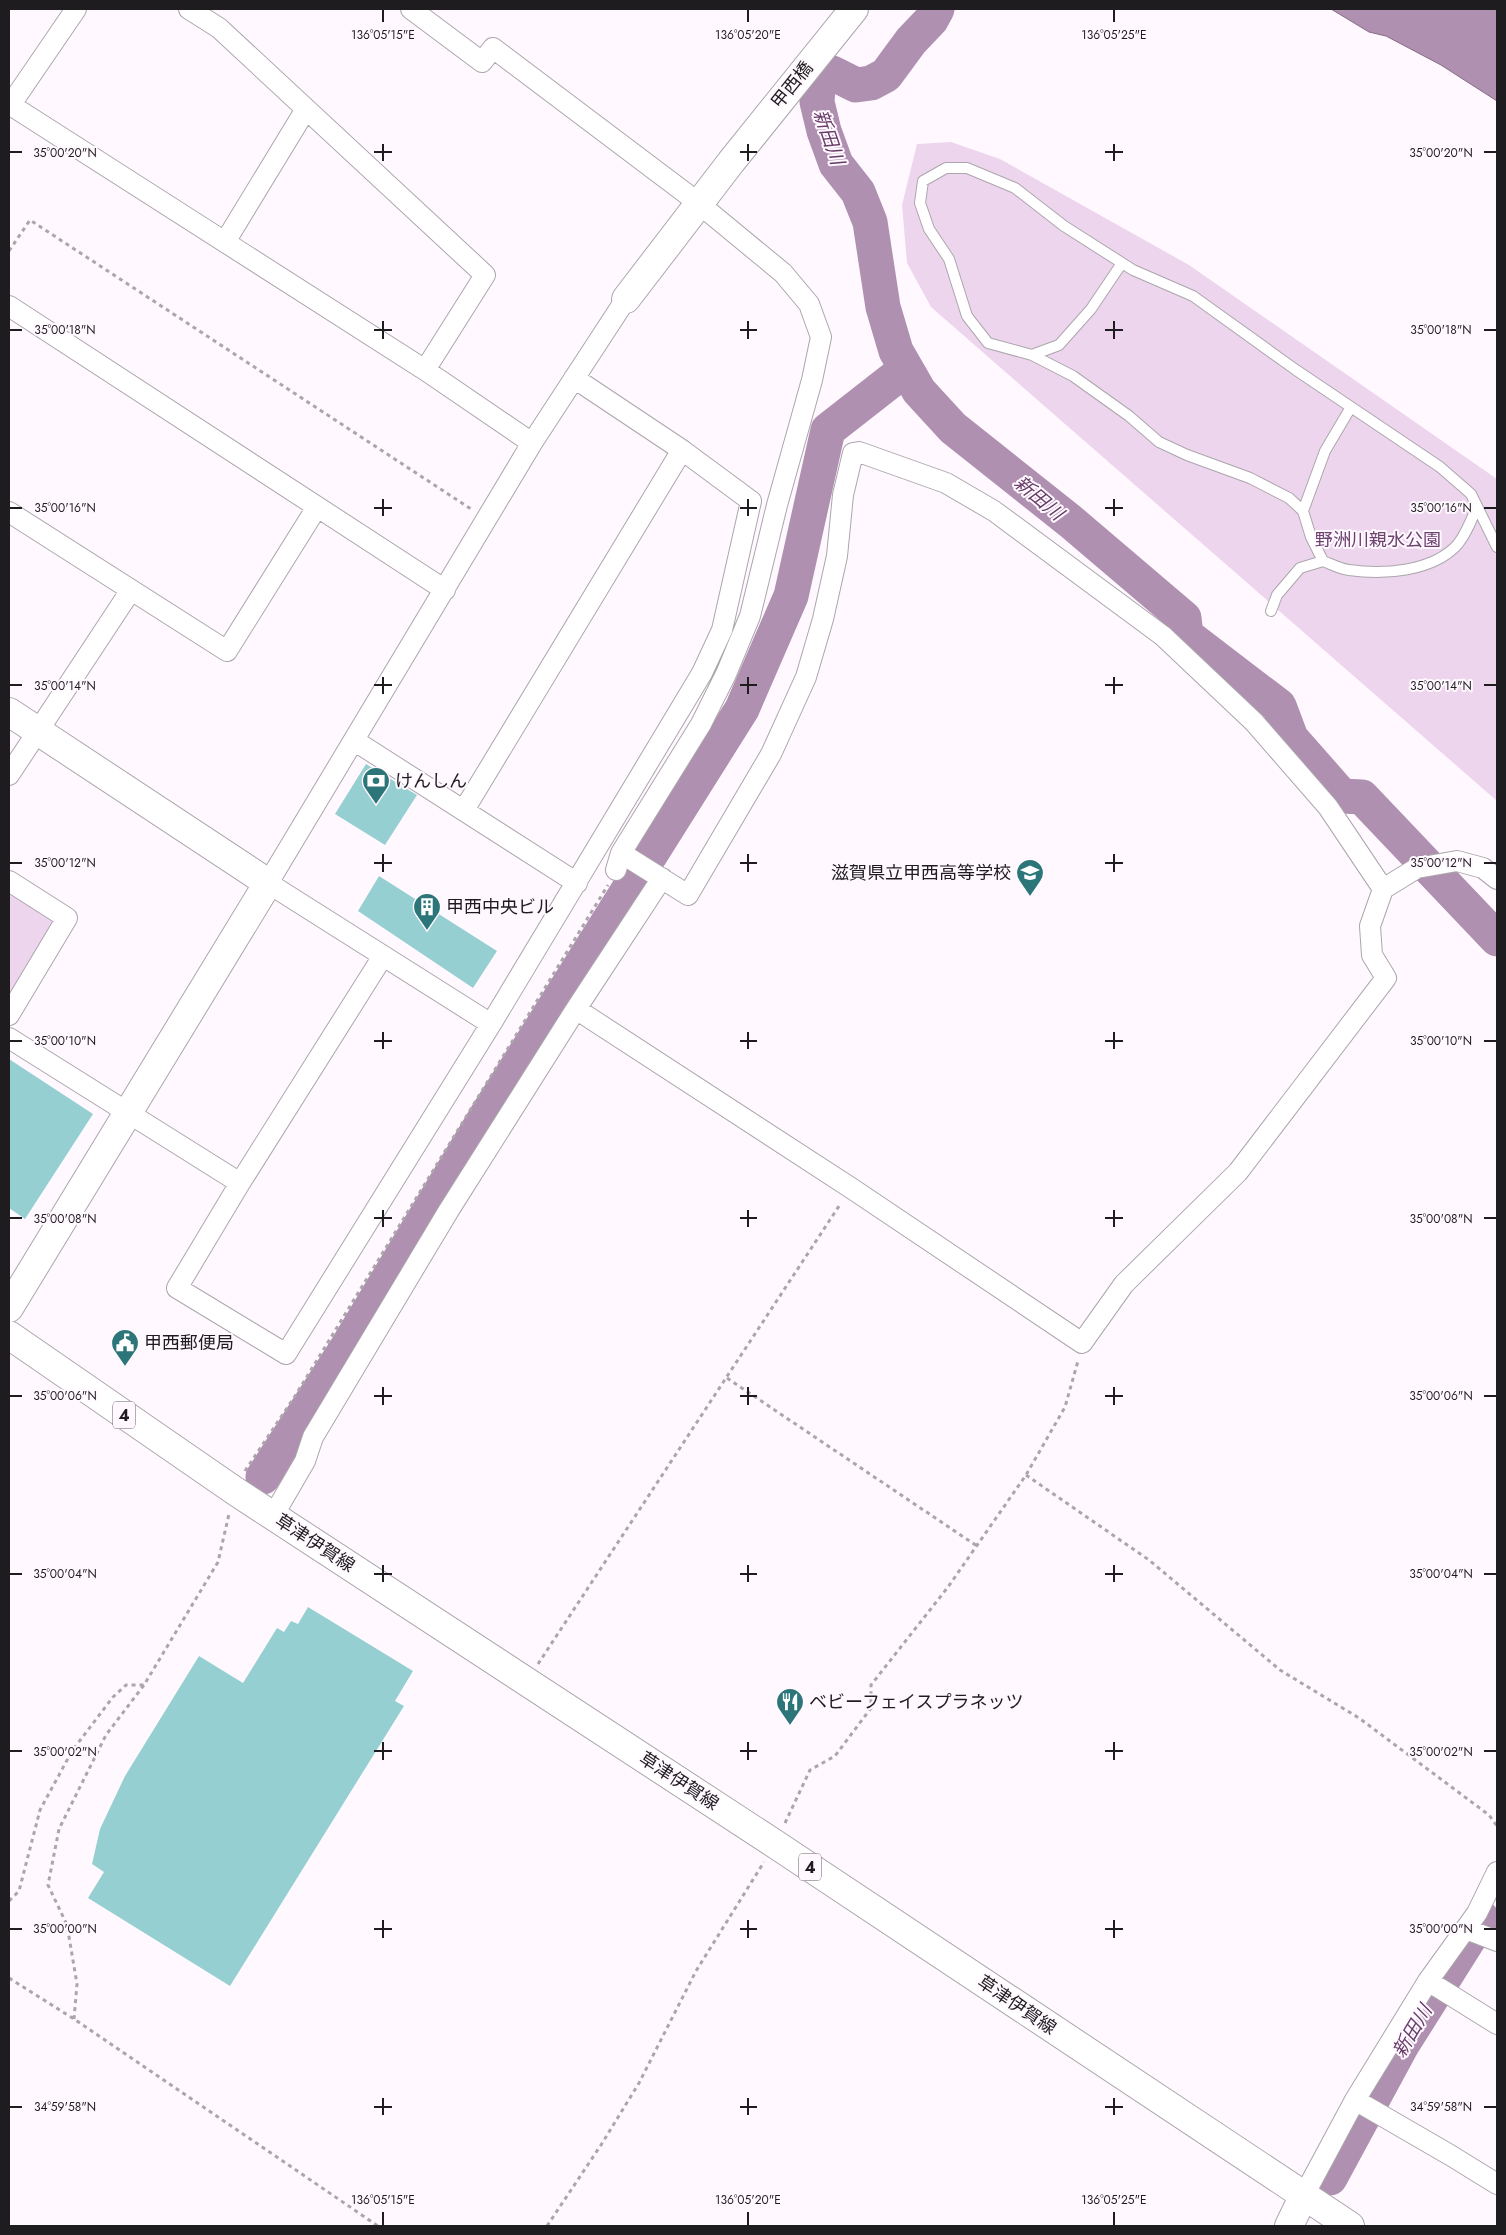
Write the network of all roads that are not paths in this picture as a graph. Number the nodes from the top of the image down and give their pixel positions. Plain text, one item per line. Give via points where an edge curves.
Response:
1 (76, 9) edge
2 (188, 9) edge
3 (411, 9) edge
4 (854, 9) edge
5 (9, 105) edge
6 (306, 109) junction
7 (698, 204) junction
8 (225, 242) junction
9 (1122, 263) junction
10 (626, 299) joint
11 (9, 306) edge
12 (1032, 355) junction
13 (425, 370) junction
14 (574, 378) junction
15 (1351, 407) junction
16 (532, 443) junction
17 (682, 450) junction
18 (1477, 506) junction
19 (317, 507) junction
20 (1303, 511) junction
21 (9, 512) edge
22 (1497, 547) edge
23 (1323, 561) junction
24 (131, 590) junction
25 (445, 590) junction
26 (1271, 612) dead end
27 (9, 712) edge
28 (36, 730) junction
29 (355, 741) junction
30 (9, 775) edge
31 (464, 810) junction
32 (658, 876) junction
33 (1497, 880) edge
34 (9, 881) edge
35 (268, 883) junction
36 (577, 883) junction
37 (1383, 889) junction
38 (383, 956) junction
39 (576, 1009) junction
40 (9, 1015) edge
41 (491, 1024) junction
42 (9, 1038) edge
43 (129, 1114) junction
44 (240, 1183) junction
45 (9, 1308) edge
46 (9, 1335) edge
47 (270, 1514) junction
48 (1497, 1872) edge
49 (1479, 1934) edge
50 (1435, 1986) junction
51 (1497, 2024) edge
52 (1364, 2105) junction
53 (1497, 2184) edge
54 (1304, 2195) junction
55 (1289, 2226) edge
56 (1350, 2226) edge

1 - 5 street
2 - 6 street via 219,28
3 - 7 street via 482,62 493,48
4 - 7 main road, 甲西橋
5 - 8 street
6 - 8 street
6 - 13 street via 485,275
7 - 10 main road, 甲西橋
7 - 32 street via 783,272 809,304 821,338 750,616 701,724 622,860
8 - 13 street
9 - 12 lane via 1091,309 1059,346
9 - 12 lane via 1064,226 1015,188 967,168 946,168 923,181 920,204 929,229 949,259 967,316 988,343
9 - 15 lane via 1193,296
10 - 14 street
11 - 19 street
12 - 20 lane via 1073,376 1130,416 1159,442 1186,456 1250,478 1289,498
13 - 16 street
14 - 16 street
14 - 17 street
15 - 18 lane via 1440,467 1471,494
15 - 20 lane via 1325,451
16 - 25 street
17 - 31 street
17 - 36 street via 751,501 722,630 697,681
18 - 22 lane
18 - 23 lane via 1457,545 1437,560 1385,572 1347,570
19 - 24 street via 227,651
19 - 25 street
20 - 23 lane
21 - 24 street
23 - 26 lane via 1300,568 1277,594
24 - 28 street
25 - 29 street
27 - 28 main road
28 - 30 street
28 - 35 main road
29 - 31 street
29 - 35 street
31 - 36 street
32 - 37 street via 688,895 771,754 806,677 837,556 843,495 853,453 859,452 946,483 994,511 1163,636 1254,722 1328,806
32 - 39 street
33 - 37 street via 1483,868 1457,861 1417,868
34 - 40 street via 66,918
35 - 38 street
35 - 43 main road
36 - 41 street
37 - 39 street via 1370,926 1372,955 1386,978 1238,1172 1124,1284 1082,1343
38 - 41 street
38 - 44 street
39 - 47 street via 414,1269 313,1437 305,1461
41 - 44 street via 286,1354 177,1288
42 - 43 street
43 - 44 street
43 - 45 main road
46 - 47 main road, 草津伊賀線 / 4
47 - 54 main road, 草津伊賀線 / 4
48 - 49 street via 1477,1913
49 - 50 street
50 - 51 street
50 - 52 street
52 - 53 street
52 - 54 street
54 - 55 main road
54 - 56 main road, 草津伊賀線 / 4

